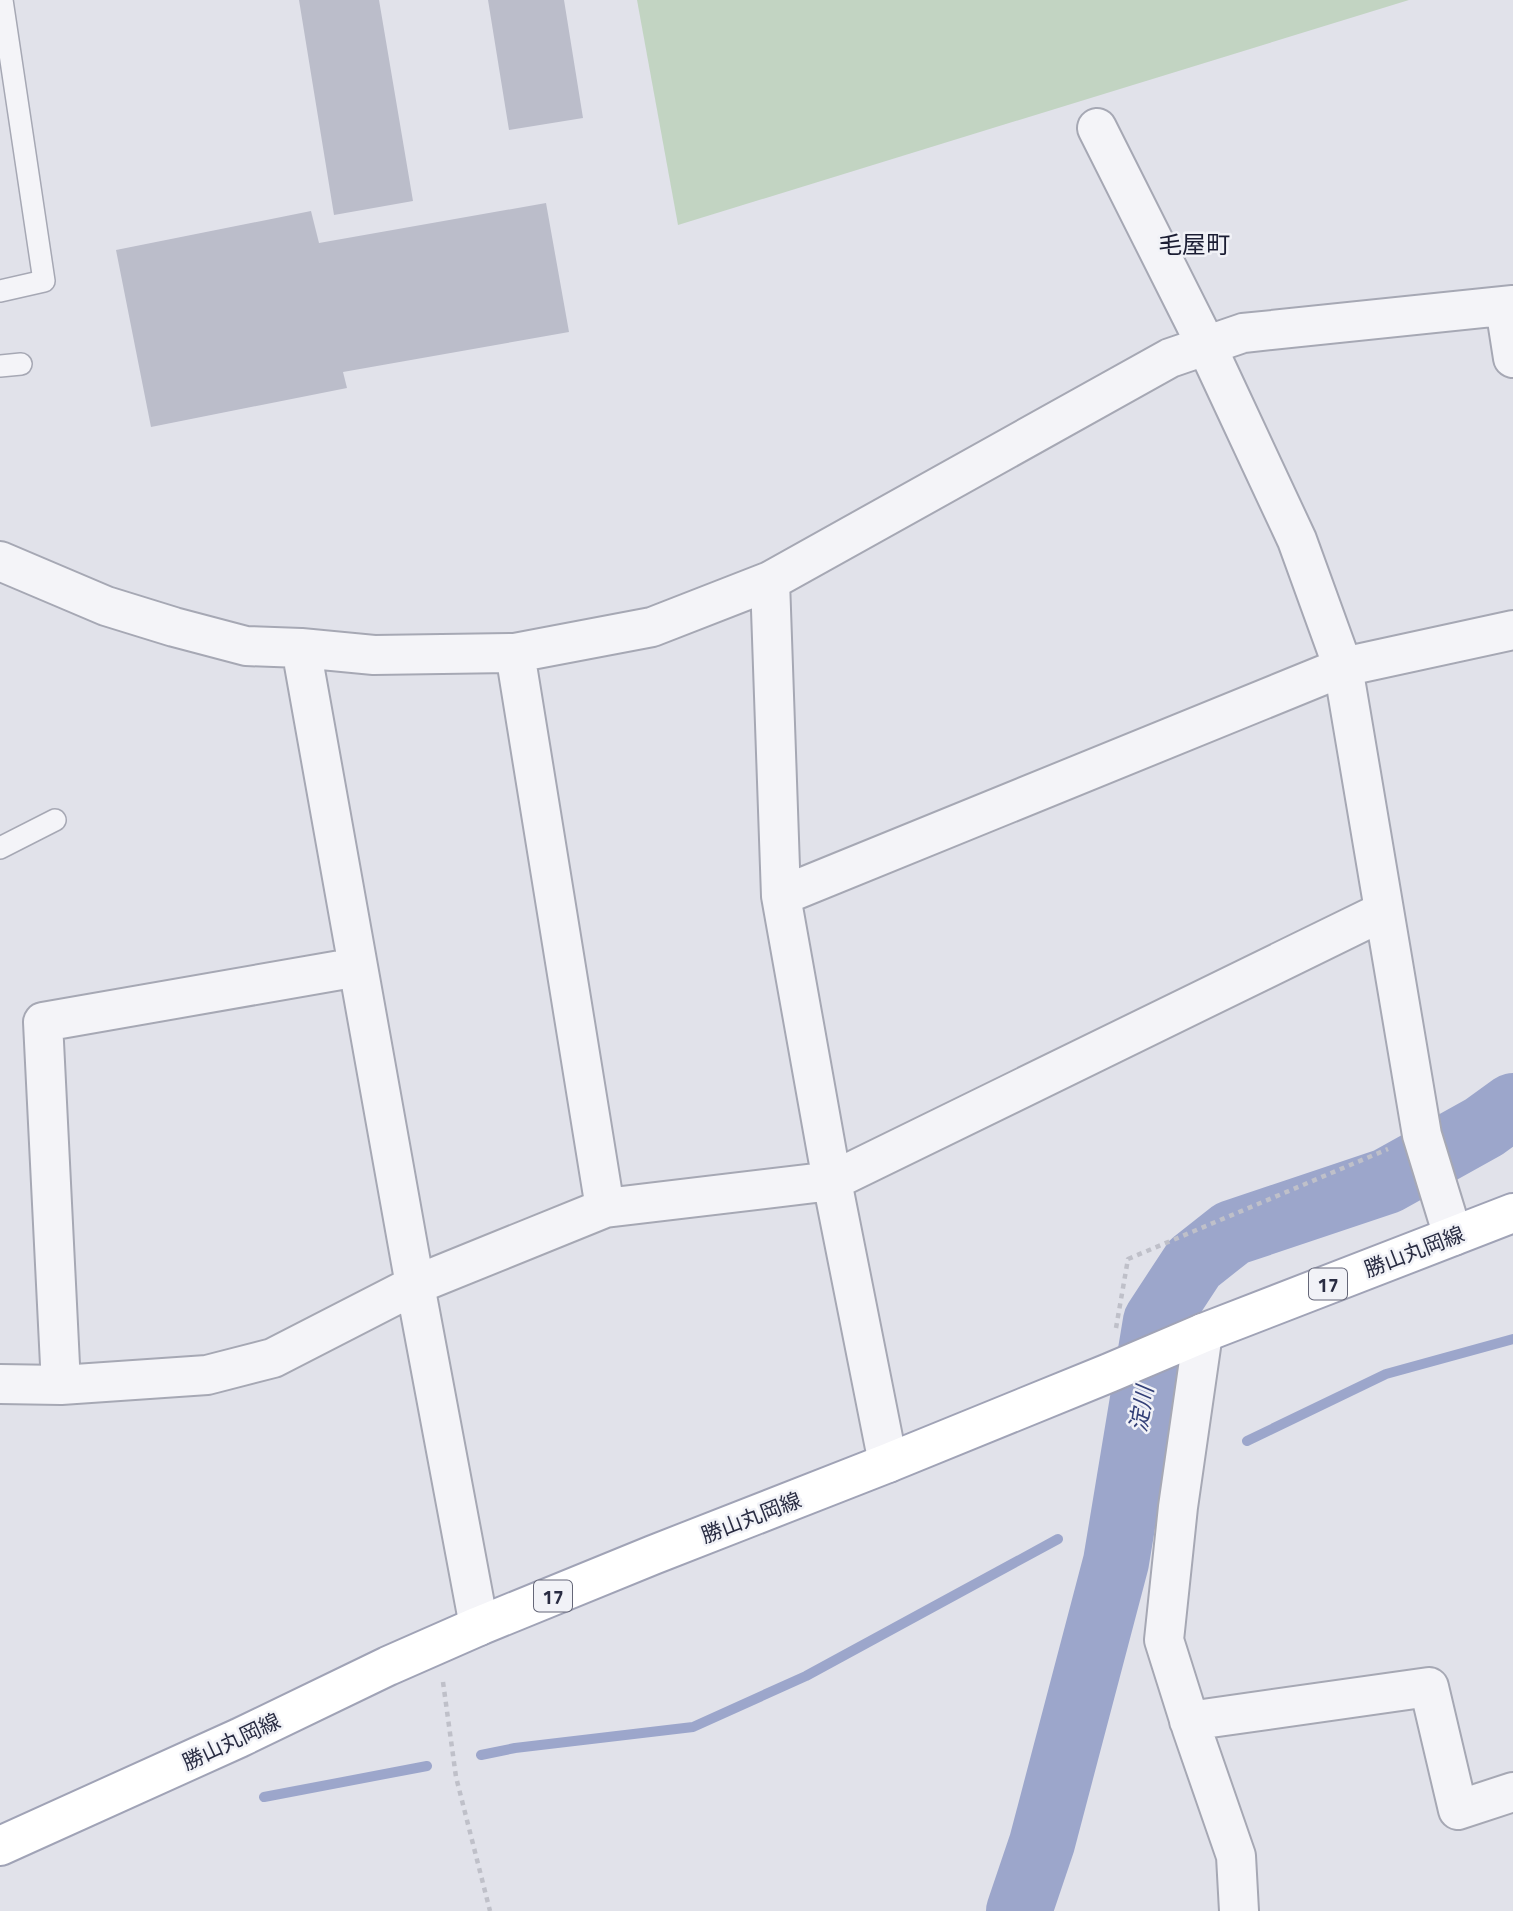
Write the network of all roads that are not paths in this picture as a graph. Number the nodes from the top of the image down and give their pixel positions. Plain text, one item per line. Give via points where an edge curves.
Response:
1 (2, 0) edge
2 (1097, 128) dead end
3 (0, 290) edge
4 (1509, 306) edge
5 (1206, 345) junction
6 (1513, 358) edge
7 (0, 561) edge
8 (770, 581) junction
9 (1513, 630) edge
10 (301, 648) junction
11 (515, 653) junction
12 (1343, 667) junction
13 (55, 820) dead end
14 (0, 848) edge
15 (781, 896) junction
16 (1384, 911) junction
17 (358, 967) junction
18 (832, 1181) junction
19 (605, 1208) junction
20 (1513, 1213) edge
21 (1449, 1221) junction
22 (415, 1285) junction
23 (1192, 1337) junction
24 (0, 1384) edge
25 (61, 1385) junction
26 (888, 1463) junction
27 (479, 1626) junction
28 (1189, 1721) junction
29 (1513, 1792) edge
30 (0, 1846) edge
31 (1239, 1911) edge

1 - 3 lane via 44,281
2 - 5 street
4 - 5 street via 1243,333
4 - 6 street
5 - 8 street via 1170,358
5 - 12 street via 1297,540
7 - 10 street via 106,607 174,627 246,646
8 - 11 street via 652,627
8 - 15 street
9 - 12 street
10 - 11 street via 374,654
10 - 17 street
11 - 19 street
12 - 15 street
12 - 16 street
13 - 14 lane
15 - 18 street
16 - 18 street
16 - 21 street via 1422,1135
17 - 22 street
17 - 25 street via 43,1022
18 - 19 street
18 - 26 street
19 - 22 street
20 - 21 main road, 勝山丸岡線 / 17
21 - 23 main road, 勝山丸岡線 / 17
22 - 25 street via 273,1358 206,1375
22 - 27 street
23 - 26 main road, 勝山丸岡線 / 17
23 - 28 street via 1164,1640
24 - 25 street
26 - 27 main road, 勝山丸岡線 / 17
27 - 30 main road, 勝山丸岡線 / 17
28 - 29 street via 1429,1686 1458,1810
28 - 31 street via 1236,1856

